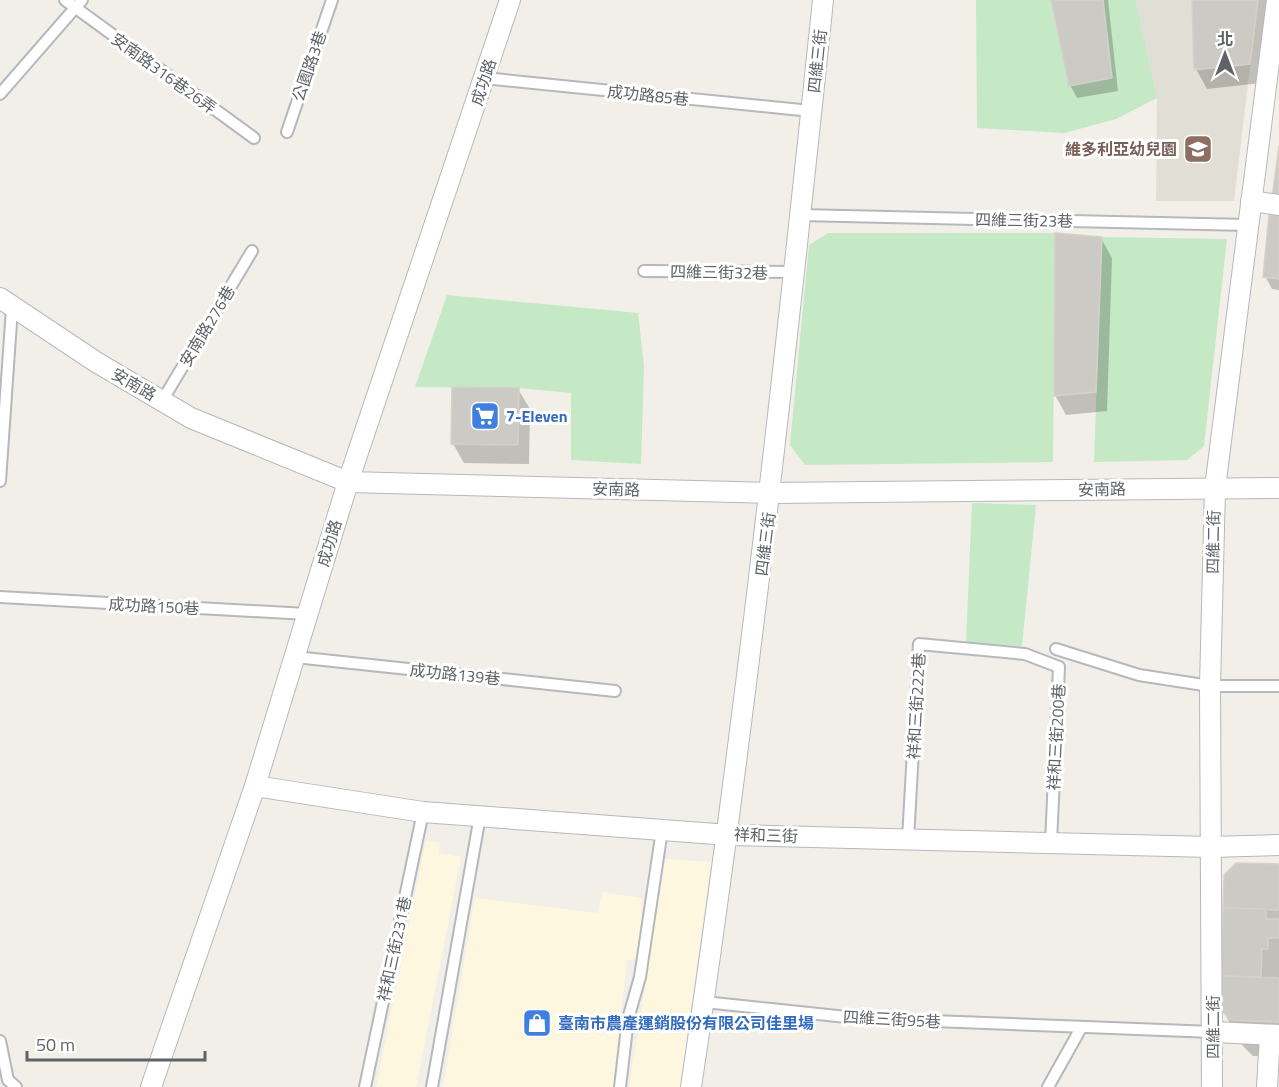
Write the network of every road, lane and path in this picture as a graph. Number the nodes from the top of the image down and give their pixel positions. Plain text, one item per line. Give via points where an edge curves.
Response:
1 (65, 0) edge
2 (332, 0) edge
3 (510, 0) edge
4 (823, 0) edge
5 (1277, 0) edge
6 (78, 4) edge
7 (484, 78) junction
8 (1272, 88) edge
9 (0, 94) edge
10 (811, 111) junction
11 (286, 132) dead end
12 (254, 138) dead end
13 (1251, 201) junction
14 (1279, 205) edge
15 (800, 215) junction
16 (1247, 225) junction
17 (252, 251) dead end
18 (644, 271) dead end
19 (794, 272) junction
20 (6, 303) edge
21 (162, 400) junction
22 (0, 482) edge
23 (348, 482) junction
24 (1215, 488) junction
25 (1279, 488) edge
26 (771, 493) junction
27 (0, 597) edge
28 (307, 614) junction
29 (1056, 650) dead end
30 (1025, 654) joint
31 (295, 657) junction
32 (1210, 686) junction
33 (1279, 686) edge
34 (615, 691) dead end
35 (255, 786) junction
36 (423, 812) junction
37 (480, 816) junction
38 (662, 830) junction
39 (729, 835) junction
40 (908, 839) junction
41 (1051, 843) junction
42 (1279, 845) edge
43 (1211, 847) junction
44 (704, 1002) junction
45 (1081, 1028) junction
46 (1213, 1032) junction
47 (1274, 1035) edge
48 (0, 1041) edge
49 (16, 1087) edge
50 (151, 1087) edge
51 (365, 1087) edge
52 (432, 1087) edge
53 (620, 1087) edge
54 (692, 1087) edge
55 (1048, 1087) edge
56 (1212, 1087) edge
57 (1267, 1087) edge

1 - 6 lane, 安南路316巷26弄
2 - 11 lane, 公園路3巷
3 - 7 street, 成功路
4 - 10 street, 四維三街
5 - 8 street, 四維二街
6 - 9 lane
6 - 12 lane, 安南路316巷26弄
7 - 10 lane, 成功路85巷
7 - 23 street, 成功路
8 - 13 street, 四維二街
10 - 15 street, 四維三街
13 - 14 street
13 - 16 street, 四維二街
15 - 16 lane, 四維三街23巷
15 - 19 street, 四維三街
16 - 24 street, 四維二街
17 - 21 lane, 安南路276巷
18 - 19 lane, 四維三街32巷
19 - 26 street, 四維三街
20 - 21 street, 安南路
20 - 22 lane
21 - 23 street, 安南路 via 191,418
23 - 26 street, 安南路
23 - 28 street, 成功路
24 - 25 street, 安南路
24 - 26 street, 安南路
24 - 32 street, 四維二街
26 - 39 street, 四維三街
27 - 28 lane, 成功路150巷
28 - 31 street, 成功路
29 - 32 lane via 1139,675
30 - 40 lane, 祥和三街222巷 via 919,644
30 - 41 lane, 祥和三街200巷 via 1059,667
31 - 34 lane, 成功路139巷
31 - 35 street, 成功路
32 - 33 lane
32 - 43 street, 四維二街
35 - 36 street, 祥和三街
35 - 50 street, 成功路
36 - 37 street, 祥和三街
36 - 51 lane, 祥和三街231巷
37 - 38 street, 祥和三街
37 - 52 lane
38 - 39 street, 祥和三街
38 - 53 lane via 640,977 628,1019
39 - 40 street, 祥和三街
39 - 44 street, 四維三街
40 - 41 street, 祥和三街
41 - 43 street, 祥和三街
42 - 43 street, 祥和三街
43 - 46 street, 四維二街
44 - 45 lane, 四維三街95巷 via 856,1018
44 - 54 street, 四維三街
45 - 46 lane, 四維三街95巷
45 - 55 lane
46 - 47 street
46 - 56 street, 四維二街
47 - 57 street
48 - 49 lane via 8,1080

